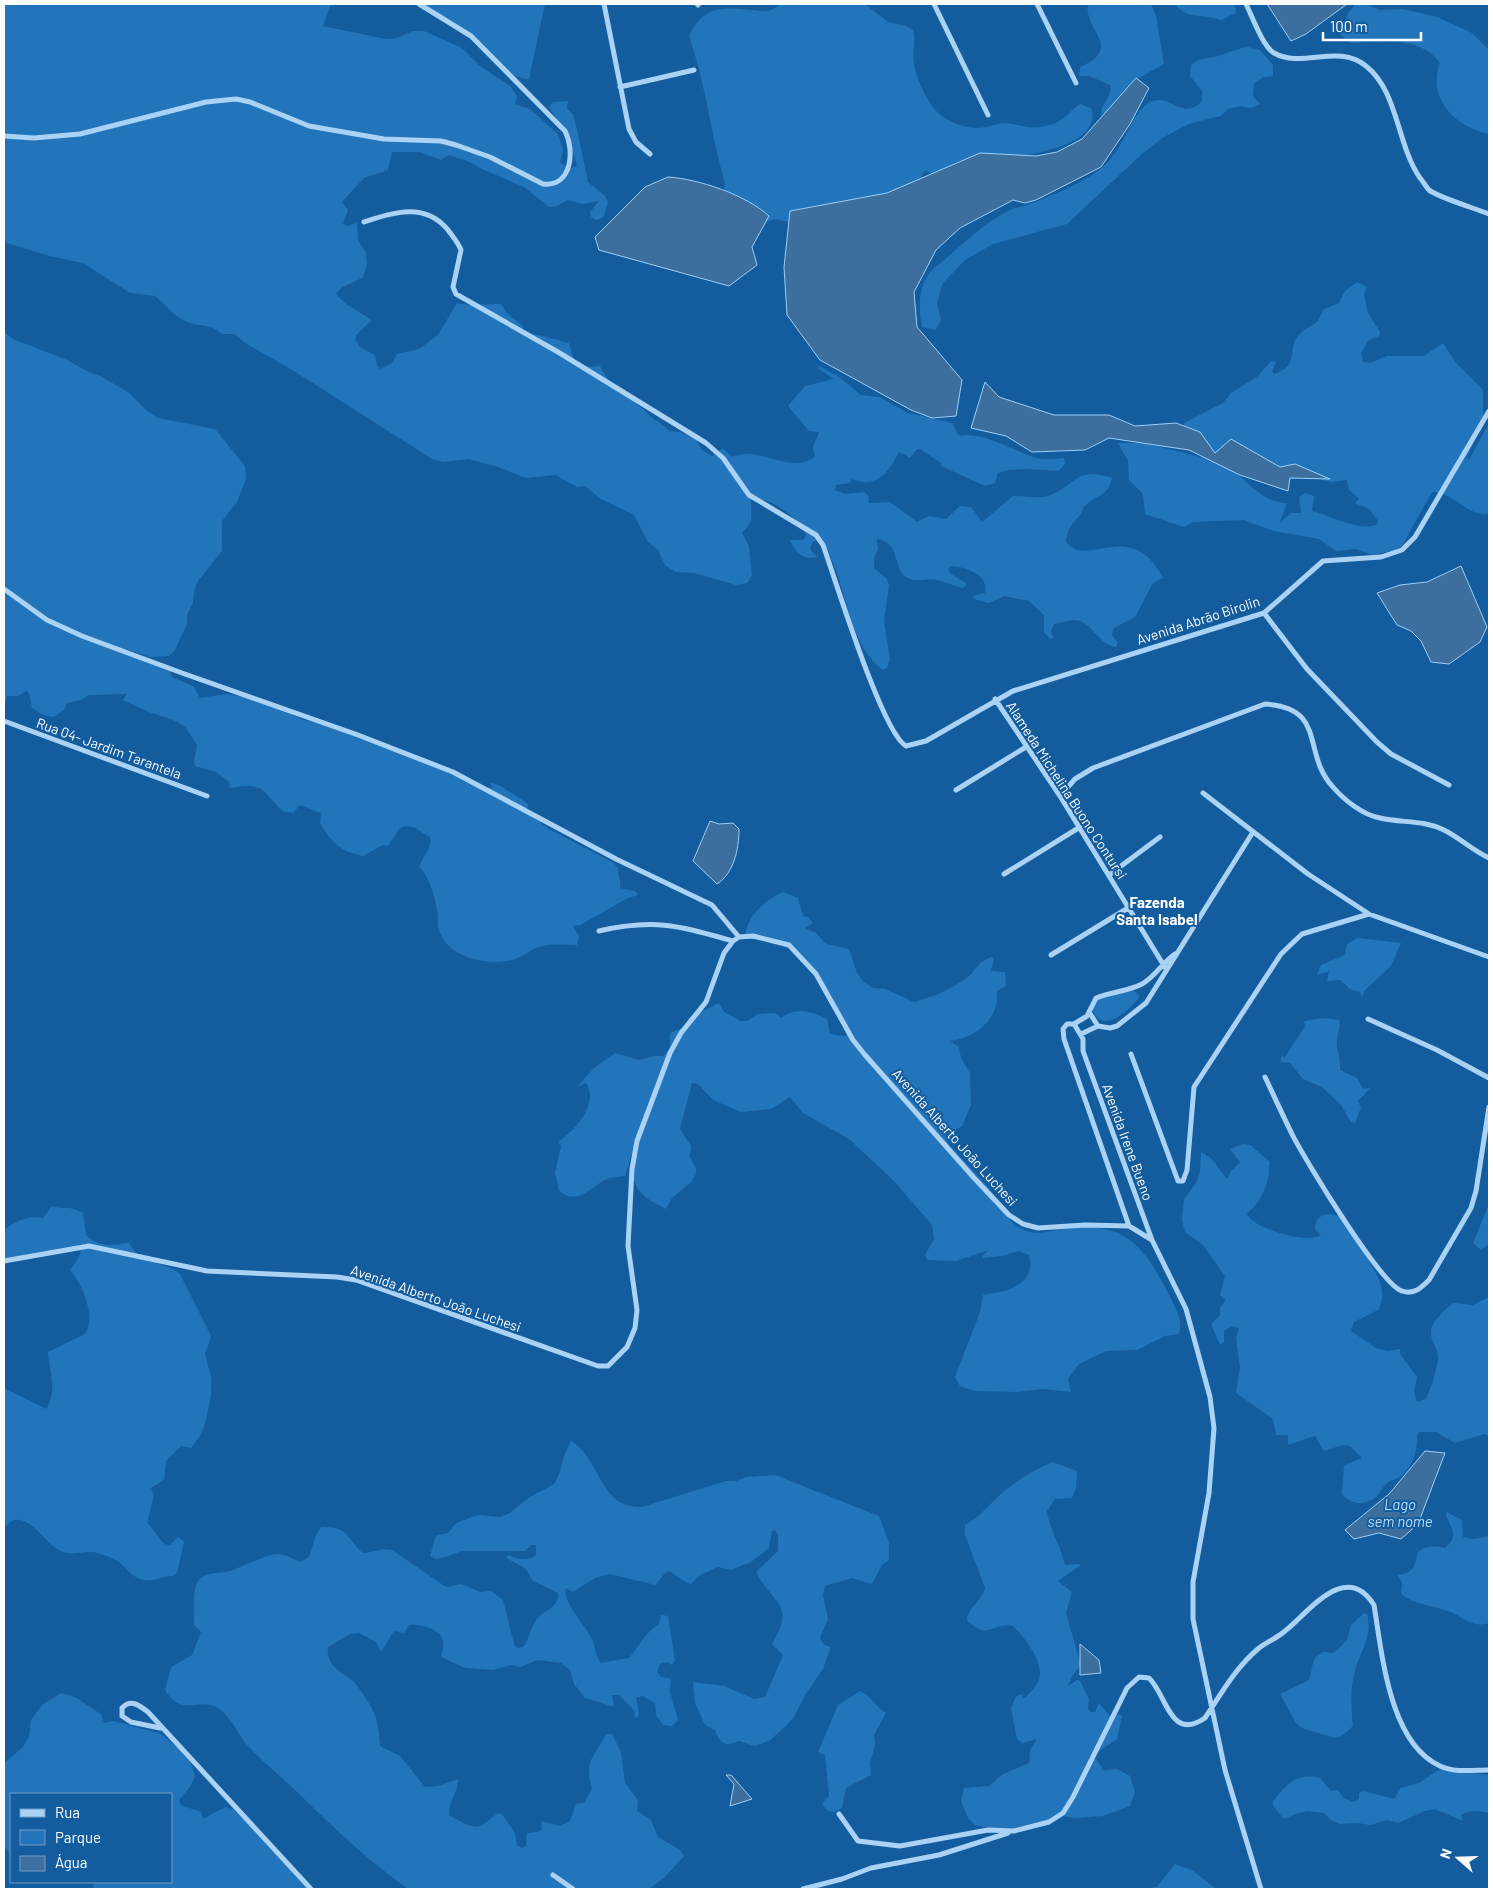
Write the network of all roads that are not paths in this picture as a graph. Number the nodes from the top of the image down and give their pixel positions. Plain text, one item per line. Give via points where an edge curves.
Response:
1 (419, 4) edge
2 (604, 4) edge
3 (934, 4) edge
4 (1037, 4) edge
5 (1246, 4) edge
6 (694, 70) dead end
7 (1076, 84) dead end
8 (620, 87) junction
9 (988, 115) dead end
10 (4, 136) edge
11 (650, 154) dead end
12 (1489, 214) edge
13 (364, 222) dead end
14 (1489, 411) edge
15 (4, 589) edge
16 (1264, 613) junction
17 (996, 699) junction
18 (4, 721) edge
19 (1026, 747) junction
20 (1449, 786) dead end
21 (956, 790) dead end
22 (1204, 794) dead end
23 (207, 796) dead end
24 (1060, 796) junction
25 (1080, 827) junction
26 (1253, 832) junction
27 (1160, 837) dead end
28 (1489, 858) edge
29 (1004, 874) dead end
30 (1109, 875) junction
31 (1128, 908) junction
32 (1369, 914) junction
33 (599, 930) dead end
34 (739, 937) junction
35 (733, 940) junction
36 (1175, 954) junction
37 (1051, 955) dead end
38 (1489, 957) edge
39 (1162, 963) junction
40 (1166, 969) junction
41 (1090, 1012) junction
42 (1368, 1019) dead end
43 (1074, 1024) junction
44 (1098, 1026) junction
45 (1081, 1034) junction
46 (1083, 1051) junction
47 (1131, 1054) dead end
48 (1070, 1055) junction
49 (1265, 1077) dead end
50 (1489, 1078) edge
51 (1489, 1107) edge
52 (1129, 1226) junction
53 (1152, 1240) junction
54 (4, 1261) edge
55 (1211, 1710) junction
56 (160, 1728) junction
57 (1489, 1770) edge
58 (839, 1814) dead end
59 (1014, 1831) junction
60 (553, 1875) dead end
61 (311, 1889) edge
62 (573, 1889) edge
63 (803, 1889) edge
64 (1261, 1889) edge

1 - 10 street via 471,36 565,131 572,153 558,182 543,184 490,157 456,145 428,140 384,139 309,126 236,99 206,102 80,134 34,138
2 - 8 street
3 - 9 street
4 - 7 street
5 - 12 street via 1264,41 1274,53 1292,58 1342,55 1367,66 1378,77 1384,90 1410,163 1429,190
6 - 8 street
8 - 11 street via 630,133
13 - 17 street, Avenida Abrão Birolin via 416,211 439,220 461,250 453,287 456,294 706,443 724,458 754,499 816,535 823,545 878,699 902,744 910,746 926,741
14 - 16 street, Avenida Abrão Birolin via 1415,537 1402,550 1381,557 1322,561
15 - 34 street via 47,620 82,636 453,772 712,906
16 - 17 street, Avenida Abrão Birolin
16 - 20 street via 1307,669 1377,742 1391,754
17 - 19 street, Alameda Michelina Buono Contursi
18 - 23 street, Rua 04- Jardim Tarantela
19 - 21 street
19 - 24 street, Alameda Michelina Buono Contursi
22 - 26 street
24 - 25 street, Alameda Michelina Buono Contursi
24 - 28 street via 1075,779 1093,768 1253,708 1265,704 1282,705 1302,715 1321,769 1332,786 1366,813 1438,828
25 - 29 street
25 - 30 street, Alameda Michelina Buono Contursi
26 - 32 street via 1308,874
26 - 36 street
27 - 30 street
30 - 31 street, Alameda Michelina Buono Contursi
31 - 37 street
31 - 39 street, Alameda Michelina Buono Contursi
32 - 38 street
32 - 47 street via 1302,934 1281,954 1194,1087 1188,1170 1183,1181 1178,1181
33 - 35 street via 629,924 665,923
34 - 35 street
34 - 52 street, Avenida Alberto João Luchesi via 753,936 789,946 816,974 853,1040 865,1055 1009,1215 1038,1228
35 - 54 street, Avenida Alberto João Luchesi via 724,953 706,1002 681,1033 670,1053 637,1141 628,1237 630,1274 637,1310 635,1328 627,1347 608,1366 598,1366 365,1283 337,1277 207,1271 89,1246
36 - 39 street
36 - 40 street
39 - 40 street, Alameda Michelina Buono Contursi
39 - 41 street via 1151,978 1140,985 1096,998
40 - 44 street via 1146,1003 1130,1017 1110,1028
41 - 43 street
41 - 44 street
42 - 50 street
43 - 45 street, Avenida Irene Bueno
43 - 48 street, Avenida Irene Bueno via 1063,1028
44 - 45 street
45 - 46 street, Avenida Irene Bueno
46 - 48 street
46 - 53 street, Avenida Irene Bueno
48 - 52 street, Avenida Irene Bueno
49 - 51 street via 1294,1137 1360,1242 1383,1275 1403,1292 1419,1290 1429,1280 1470,1208 1476,1191
52 - 53 street
53 - 55 street via 1186,1309 1210,1397 1214,1428 1209,1493 1192,1597 1193,1619
55 - 57 street via 1239,1667 1259,1648 1284,1632 1324,1595 1340,1588 1355,1588 1367,1595 1374,1605 1395,1712 1410,1737 1438,1765 1458,1770
55 - 59 street via 1199,1723 1184,1724 1170,1713 1156,1684 1149,1678 1139,1677 1127,1688 1063,1813 1049,1822
55 - 64 street via 1225,1770
56 - 56 street via 139,1705 129,1703 122,1708 122,1716 127,1721
56 - 61 street
58 - 59 street via 858,1841 900,1846 988,1830
59 - 63 street via 939,1855 871,1868
60 - 62 street

